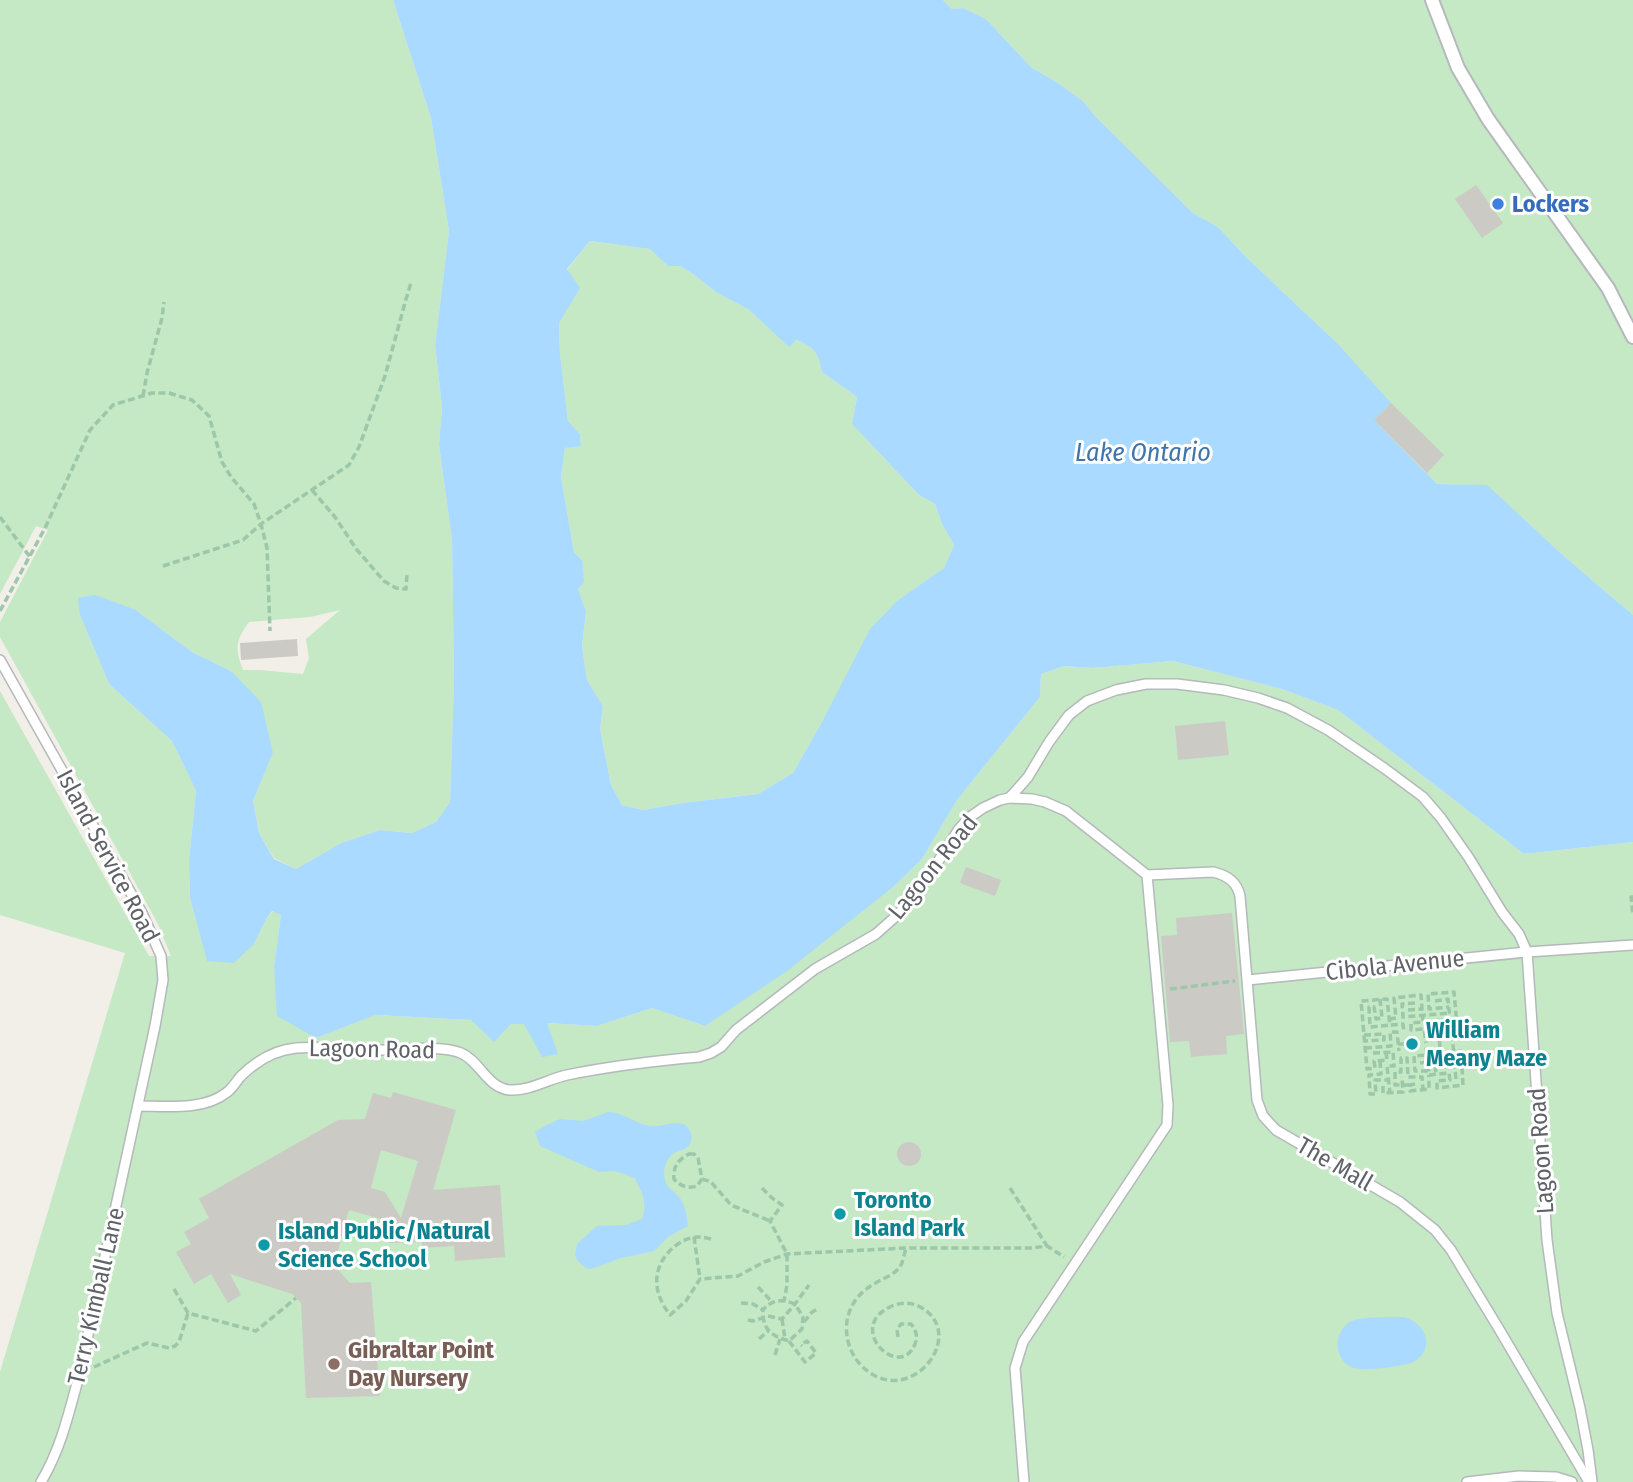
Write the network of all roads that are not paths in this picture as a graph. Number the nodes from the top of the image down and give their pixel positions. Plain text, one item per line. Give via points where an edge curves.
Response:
1 (1432, 0) edge
2 (1633, 337) edge
3 (0, 660) edge
4 (1009, 799) junction
5 (1147, 875) junction
6 (1633, 945) edge
7 (1527, 953) junction
8 (1248, 980) junction
9 (138, 1106) junction
10 (41, 1482) edge
11 (1024, 1482) edge
12 (1467, 1482) edge
13 (1572, 1482) edge
14 (1590, 1482) edge

1 - 2 street via 1458,68 1488,119 1608,288
3 - 9 lane, Island Service Road via 142,913 161,956 163,980
4 - 5 lane via 1032,799 1066,811
4 - 7 lane, Lagoon Road via 1069,715 1087,701 1146,684 1177,684 1258,698 1328,730 1423,797 1469,858
4 - 9 lane, Lagoon Road via 970,817 917,894 876,934 815,969 711,1053 605,1068 509,1090 486,1077 460,1052 297,1048 258,1061 226,1093 206,1102
5 - 8 lane, The Mall via 1212,872 1236,884
5 - 11 lane via 1167,1125 1023,1342 1015,1368
6 - 7 lane, Cibola Avenue
7 - 8 lane, Cibola Avenue
7 - 14 lane, Lagoon Road via 1547,1240 1557,1313 1588,1450
8 - 14 lane, The Mall via 1257,1100 1263,1116 1283,1135 1404,1204 1436,1230
9 - 10 lane, Terry Kimball Lane via 79,1376 64,1431
12 - 13 lane via 1519,1476

